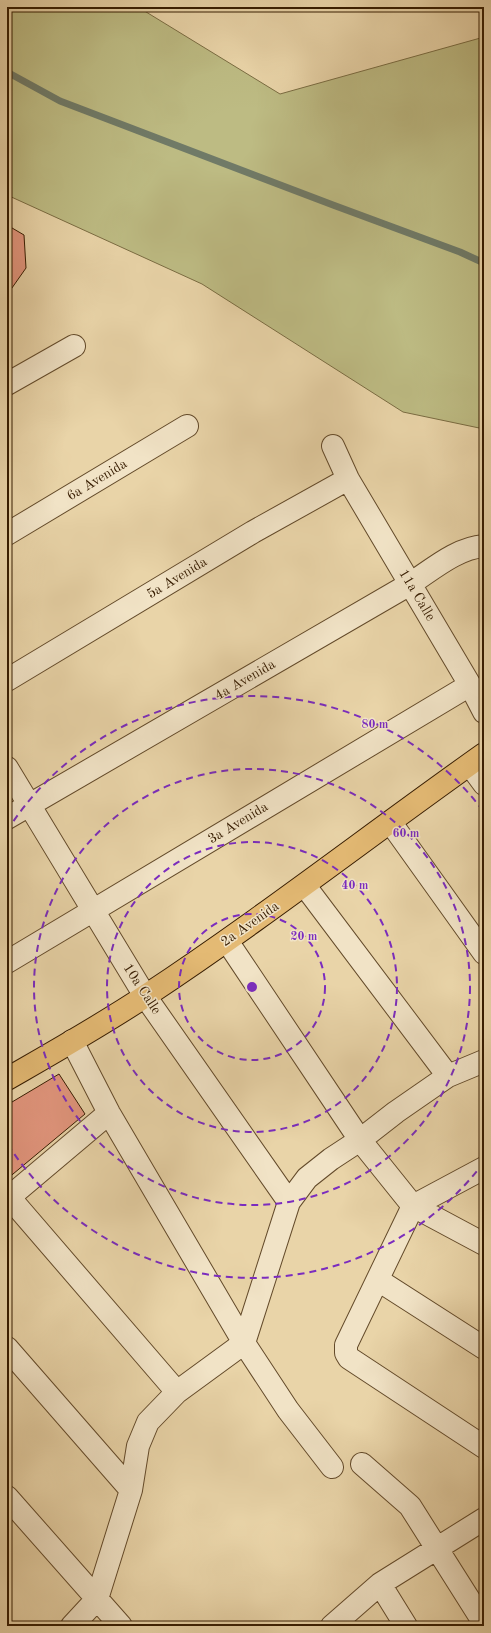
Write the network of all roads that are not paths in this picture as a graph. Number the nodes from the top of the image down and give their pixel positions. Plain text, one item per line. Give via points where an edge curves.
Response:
1 (74, 346) dead end
2 (7, 384) edge
3 (187, 426) dead end
4 (333, 446) dead end
5 (348, 479) junction
6 (7, 534) edge
7 (484, 546) edge
8 (410, 584) junction
9 (7, 680) edge
10 (470, 685) junction
11 (484, 712) edge
12 (477, 760) edge
13 (7, 768) edge
14 (484, 784) edge
15 (30, 805) junction
16 (7, 818) edge
17 (391, 823) junction
18 (305, 886) junction
19 (93, 910) junction
20 (227, 941) junction
21 (484, 953) edge
22 (7, 962) edge
23 (146, 996) junction
24 (72, 1041) junction
25 (484, 1061) edge
26 (448, 1076) junction
27 (7, 1079) edge
28 (109, 1113) junction
29 (360, 1140) junction
30 (484, 1168) edge
31 (8, 1198) edge
32 (289, 1202) junction
33 (413, 1206) junction
34 (484, 1244) edge
35 (378, 1280) junction
36 (244, 1343) junction
37 (7, 1348) edge
38 (484, 1348) edge
39 (177, 1392) junction
40 (484, 1447) edge
41 (362, 1464) dead end
42 (332, 1467) dead end
43 (131, 1490) junction
44 (7, 1497) edge
45 (484, 1519) edge
46 (436, 1548) junction
47 (380, 1584) junction
48 (97, 1599) junction
49 (484, 1623) edge
50 (72, 1626) edge
51 (121, 1626) edge
52 (332, 1626) edge
53 (406, 1626) edge

1 - 2 street
3 - 6 street, 6a Avenida
4 - 5 street, 11a Calle
5 - 8 street, 11a Calle
5 - 9 street, 5a Avenida via 254,532
7 - 8 street, 4a Avenida via 462,551
8 - 10 street, 11a Calle
8 - 15 street, 4a Avenida
10 - 11 street, 11a Calle
10 - 19 street, 3a Avenida
12 - 14 street
12 - 17 main road, 2a Avenida
13 - 15 street, 10a Calle
15 - 16 street, 4a Avenida
15 - 19 street, 10a Calle
17 - 18 main road, 2a Avenida
17 - 21 street
18 - 20 main road, 2a Avenida
18 - 26 street
19 - 22 street, 3a Avenida
19 - 23 street, 10a Calle
20 - 23 main road, 2a Avenida
20 - 29 street
23 - 24 main road, 2a Avenida
23 - 32 street, 10a Calle
24 - 27 main road, 2a Avenida
24 - 28 street
25 - 26 street
26 - 29 street
28 - 31 street
28 - 36 street
29 - 32 street via 307,1178
29 - 33 street
30 - 33 street
31 - 39 street
32 - 36 street
33 - 34 street
33 - 35 street
35 - 38 street
35 - 40 street via 346,1345 349,1358
36 - 39 street
36 - 42 street via 288,1410
37 - 43 street
39 - 43 street via 148,1422 138,1446
41 - 46 street via 410,1506
43 - 48 street
44 - 48 street
45 - 46 street
46 - 47 street
46 - 49 street
47 - 52 street
47 - 53 street
48 - 50 street
48 - 51 street

